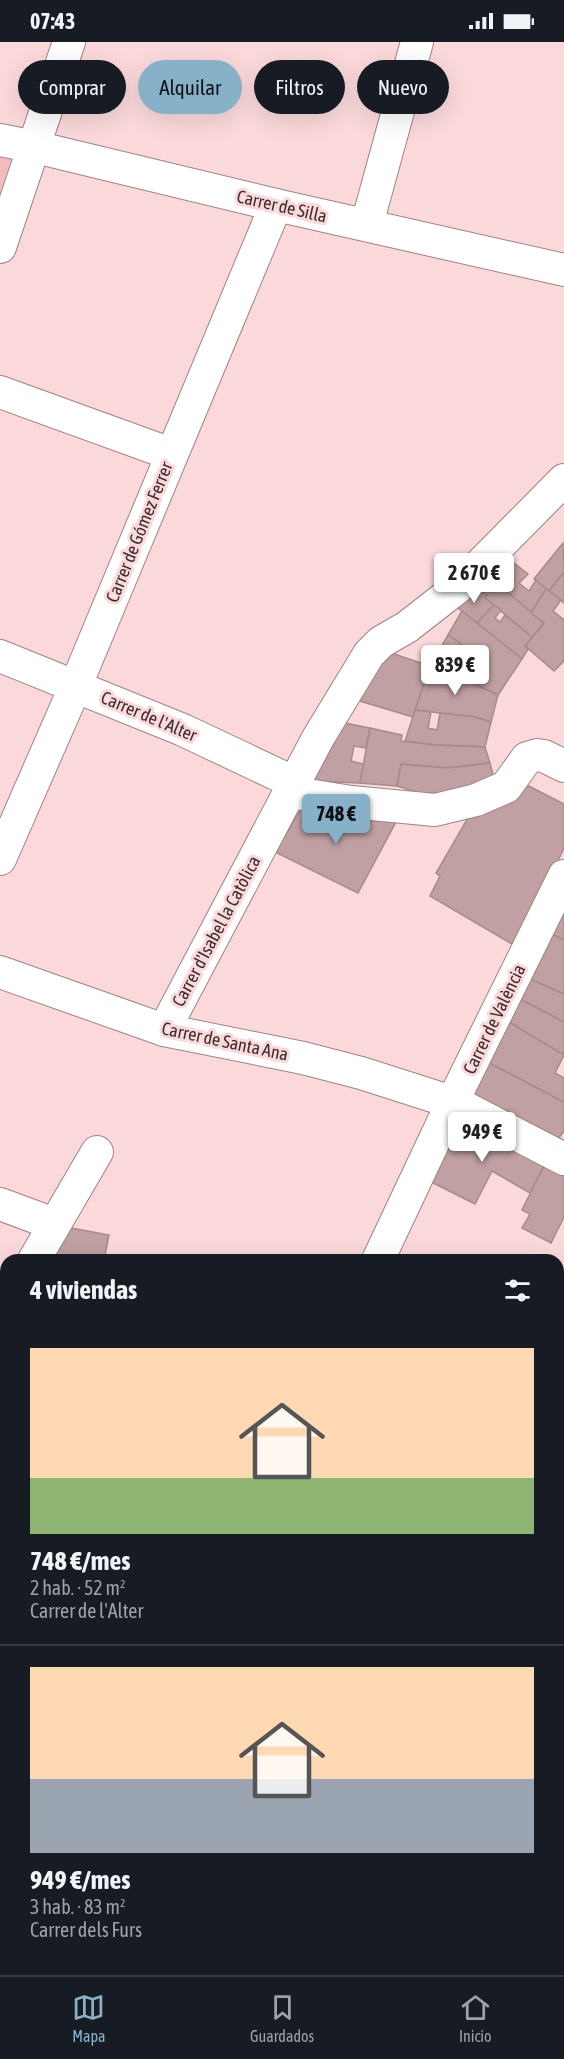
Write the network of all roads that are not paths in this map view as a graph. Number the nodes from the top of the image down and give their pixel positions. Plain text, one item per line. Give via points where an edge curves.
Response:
1 (69, 42) edge
2 (417, 42) edge
3 (0, 140) edge
4 (35, 147) junction
5 (276, 205) junction
6 (367, 224) junction
7 (0, 247) edge
8 (564, 270) edge
9 (0, 392) edge
10 (171, 454) junction
11 (559, 498) edge
12 (0, 656) edge
13 (76, 685) junction
14 (564, 766) edge
15 (292, 787) junction
16 (0, 859) edge
17 (564, 876) edge
18 (0, 972) edge
19 (164, 1030) junction
20 (452, 1102) junction
21 (97, 1152) dead end
22 (564, 1159) edge
23 (0, 1204) edge
24 (54, 1224) junction
25 (37, 1254) edge
26 (381, 1254) edge

1 - 4 street
2 - 6 street
3 - 4 street, Carrer de Silla
4 - 5 street, Carrer de Silla
4 - 7 street
5 - 6 street, Carrer de Silla
5 - 10 street, Carrer de Gómez Ferrer
6 - 8 street, Carrer de Silla
9 - 10 street
10 - 13 street, Carrer de Gómez Ferrer
11 - 15 street, Carrer d'Isabel la Catòlica via 457,588 369,654
12 - 13 street, Carrer de l'Alter
13 - 15 street, Carrer de l'Alter via 183,729
13 - 16 street, Carrer de Gómez Ferrer
14 - 15 street, Carrer de l'Alter via 544,756 527,758 506,787 476,800 435,810 351,802
15 - 19 street, Carrer d'Isabel la Catòlica
17 - 20 street, Carrer de València
18 - 19 street, Carrer de Santa Ana
19 - 20 street, Carrer de Santa Ana via 303,1058
20 - 22 street, Carrer de Santa Ana
20 - 26 street, Carrer de València
21 - 24 street
23 - 24 street
24 - 25 street

